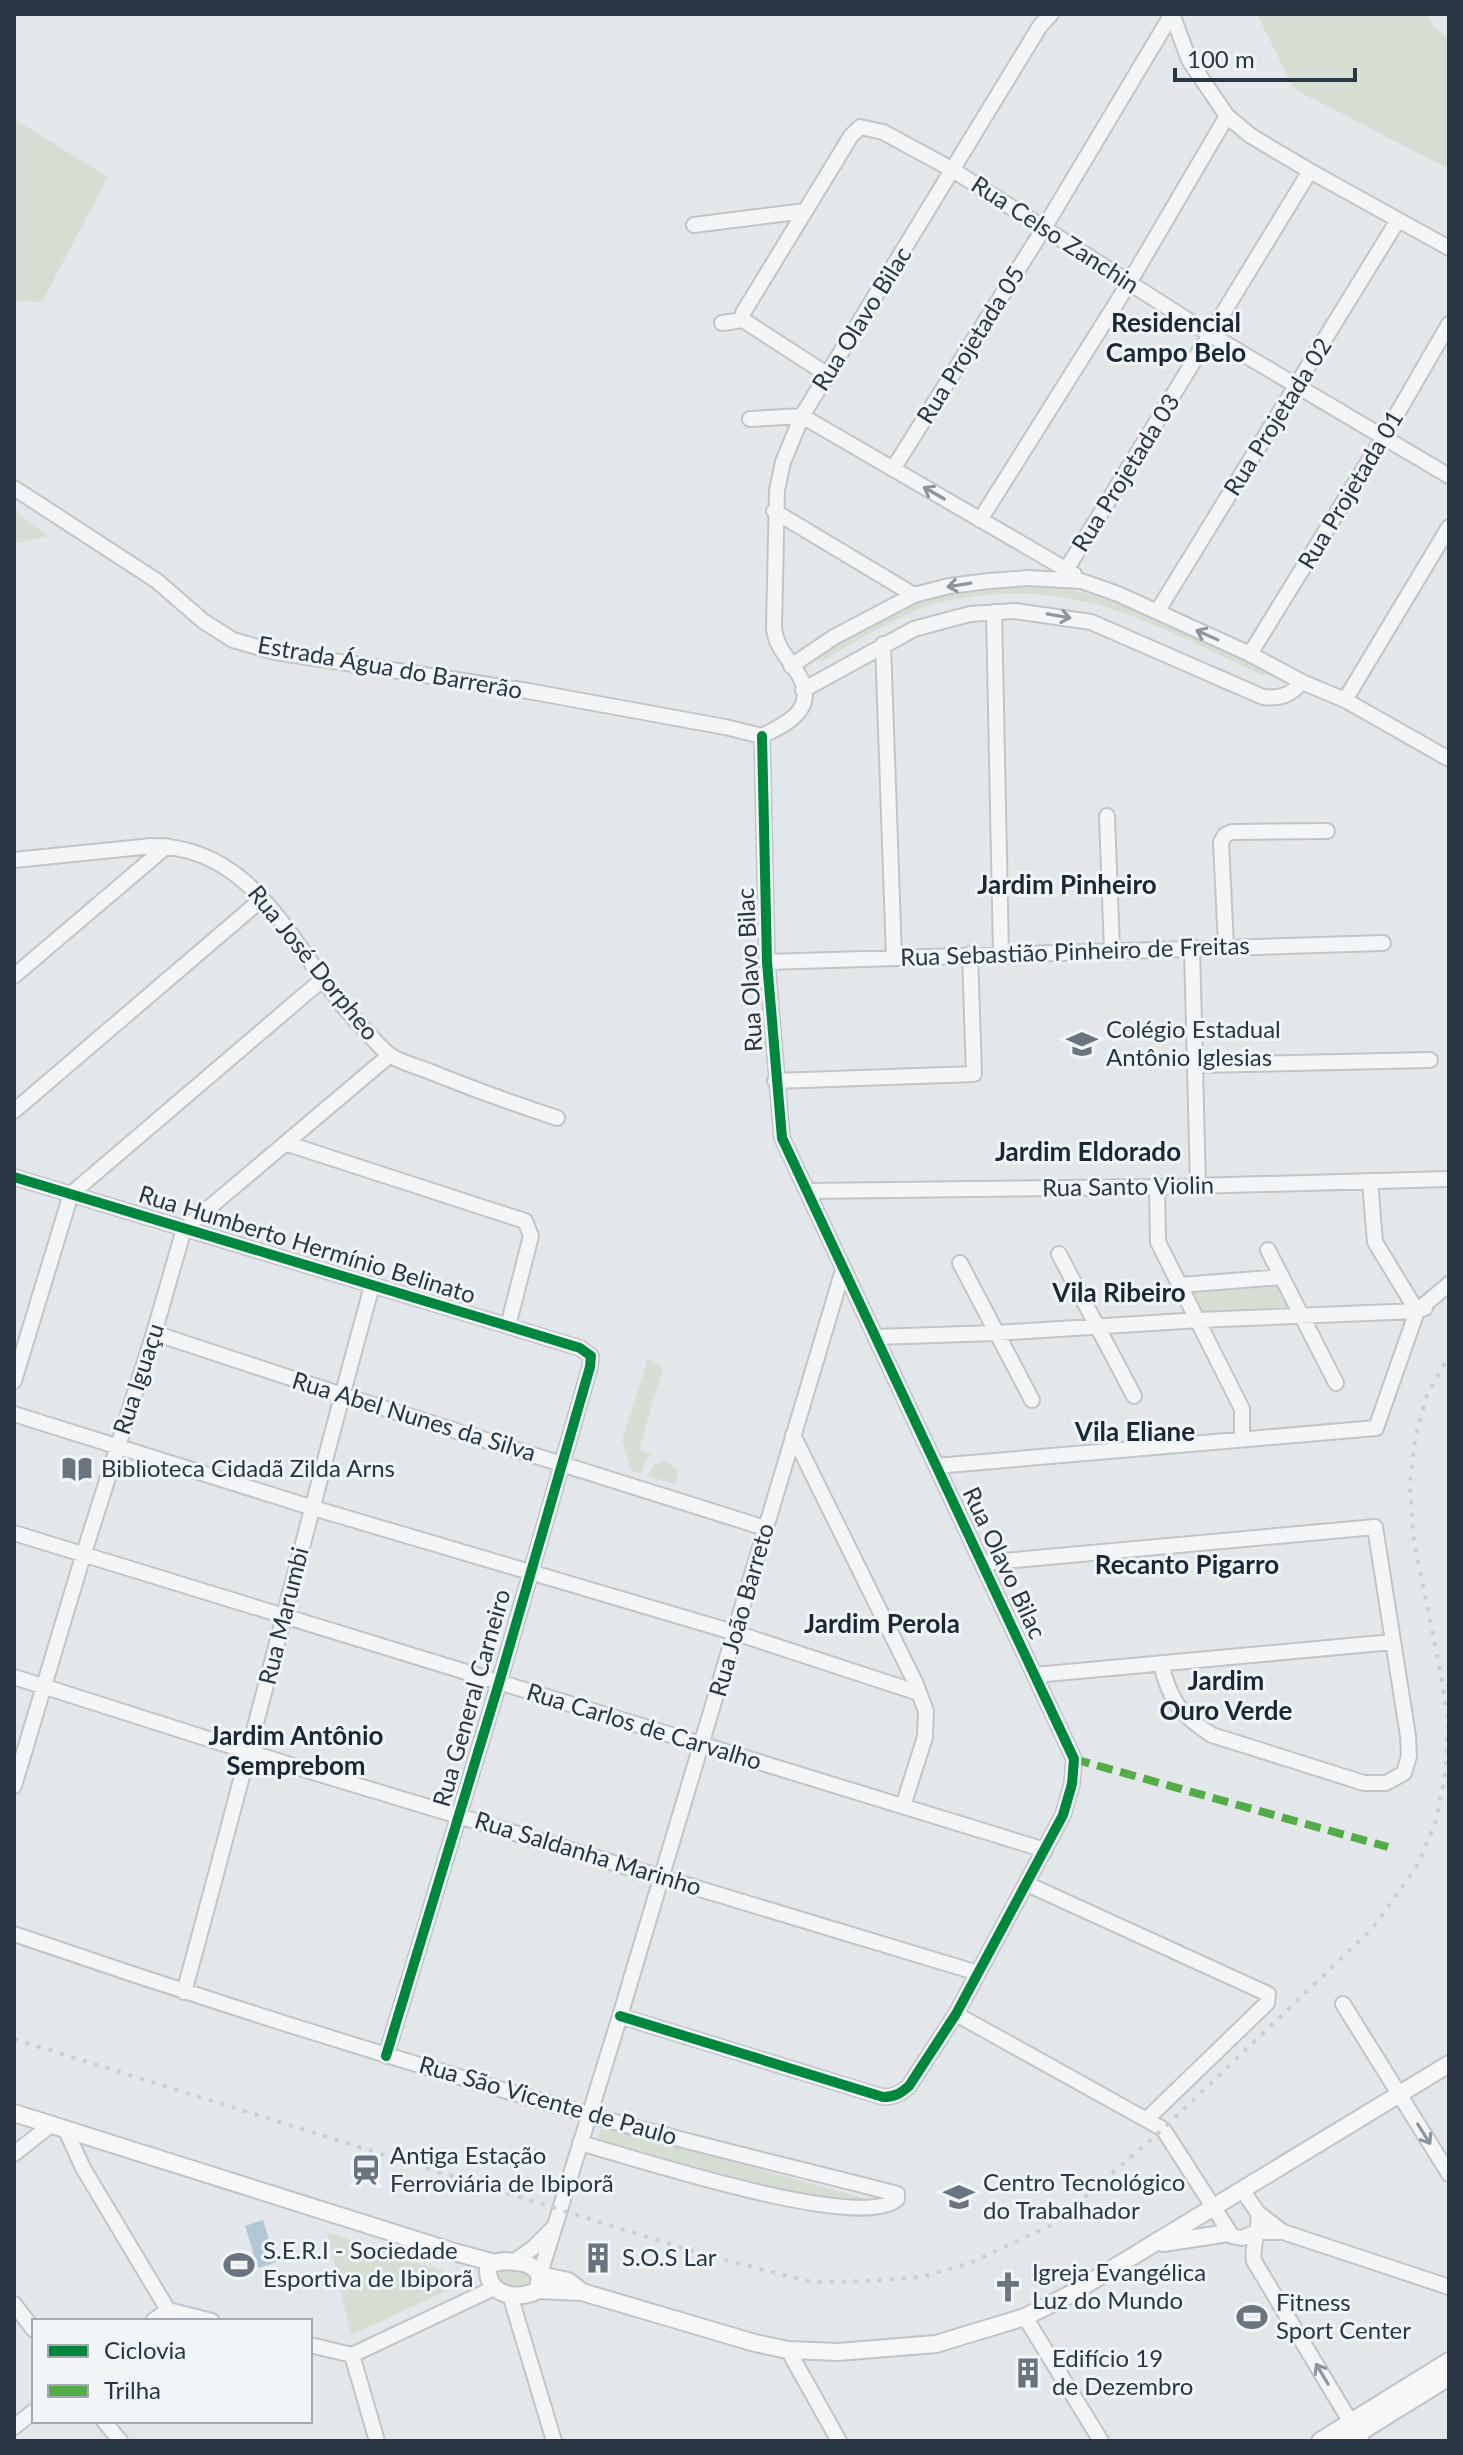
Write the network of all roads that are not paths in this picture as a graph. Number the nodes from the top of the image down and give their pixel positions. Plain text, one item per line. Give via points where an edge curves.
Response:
1 (1051, 14) edge
2 (1172, 14) edge
3 (1040, 20) edge
4 (1227, 116) junction
5 (953, 170) junction
6 (1310, 171) junction
7 (805, 211) junction
8 (1398, 220) junction
9 (694, 225) dead end
10 (1044, 228) junction
11 (1449, 248) edge
12 (1129, 283) junction
13 (743, 320) junction
14 (722, 323) dead end
15 (1449, 324) edge
16 (1211, 335) junction
17 (828, 375) junction
18 (1297, 387) junction
19 (802, 416) junction
20 (750, 419) dead end
21 (1383, 438) junction
22 (893, 469) junction
23 (1449, 476) edge
24 (14, 488) edge
25 (774, 511) junction
26 (980, 520) junction
27 (1449, 527) edge
28 (1066, 570) junction
29 (1099, 586) junction
30 (914, 595) junction
31 (994, 612) junction
32 (1157, 612) junction
33 (883, 644) junction
34 (1250, 654) junction
35 (791, 666) junction
36 (1302, 682) junction
37 (803, 690) junction
38 (1345, 700) junction
39 (762, 736) junction
40 (1447, 754) edge
41 (1107, 816) dead end
42 (1327, 831) dead end
43 (167, 846) junction
44 (14, 860) edge
45 (262, 899) junction
46 (1383, 943) dead end
47 (1226, 946) junction
48 (1192, 947) junction
49 (1112, 950) junction
50 (1001, 953) junction
51 (970, 954) junction
52 (894, 957) junction
53 (767, 962) junction
54 (14, 976) edge
55 (323, 979) junction
56 (390, 1055) junction
57 (1430, 1060) dead end
58 (1196, 1065) junction
59 (775, 1081) junction
60 (14, 1111) edge
61 (557, 1118) dead end
62 (288, 1144) junction
63 (14, 1177) edge
64 (1449, 1179) edge
65 (1370, 1181) junction
66 (1198, 1186) junction
67 (1157, 1187) junction
68 (807, 1191) junction
69 (71, 1194) junction
70 (184, 1229) junction
71 (1268, 1250) dead end
72 (1059, 1254) dead end
73 (960, 1263) dead end
74 (843, 1270) junction
75 (1282, 1277) junction
76 (1449, 1284) edge
77 (1180, 1285) junction
78 (372, 1286) junction
79 (1449, 1297) edge
80 (1417, 1311) junction
81 (1303, 1317) junction
82 (1199, 1320) junction
83 (508, 1326) junction
84 (1098, 1327) junction
85 (154, 1333) junction
86 (996, 1333) junction
87 (875, 1337) junction
88 (589, 1352) joint
89 (14, 1381) edge
90 (1336, 1383) dead end
91 (342, 1395) junction
92 (1134, 1396) dead end
93 (1032, 1400) dead end
94 (14, 1414) edge
95 (793, 1435) junction
96 (1242, 1438) junction
97 (118, 1445) junction
98 (561, 1463) junction
99 (936, 1466) junction
100 (310, 1507) junction
101 (765, 1528) junction
102 (14, 1533) edge
103 (83, 1556) junction
104 (982, 1563) junction
105 (530, 1572) junction
106 (283, 1617) junction
107 (736, 1633) junction
108 (1393, 1642) junction
109 (1161, 1663) junction
110 (1035, 1675) junction
111 (14, 1677) edge
112 (499, 1683) junction
113 (43, 1686) junction
114 (919, 1693) junction
115 (702, 1745) junction
116 (250, 1752) junction
117 (14, 1786) edge
118 (903, 1806) junction
119 (459, 1815) junction
120 (1045, 1850) junction
121 (662, 1876) junction
122 (1027, 1884) junction
123 (14, 1934) edge
124 (978, 1973) junction
125 (184, 1992) junction
126 (1343, 2004) dead end
127 (956, 2014) junction
128 (620, 2016) junction
129 (386, 2056) junction
130 (1449, 2064) edge
131 (1400, 2095) junction
132 (14, 2113) edge
133 (589, 2115) junction
134 (1147, 2119) junction
135 (58, 2126) junction
136 (580, 2143) junction
137 (14, 2154) edge
138 (1449, 2174) edge
139 (1243, 2191) junction
140 (1214, 2208) junction
141 (1258, 2213) junction
142 (556, 2225) junction
143 (1256, 2232) junction
144 (1283, 2232) junction
145 (1228, 2233) junction
146 (1153, 2245) junction
147 (513, 2262) junction
148 (492, 2275) junction
149 (537, 2283) junction
150 (1449, 2287) edge
151 (510, 2295) junction
152 (14, 2304) edge
153 (168, 2310) junction
154 (1025, 2317) junction
155 (156, 2319) edge
156 (204, 2319) edge
157 (32, 2327) edge
158 (522, 2331) junction
159 (312, 2345) edge
160 (788, 2350) junction
161 (352, 2355) junction
162 (1449, 2361) edge
163 (1449, 2377) edge
164 (32, 2413) edge
165 (106, 2423) edge
166 (14, 2427) edge
167 (1354, 2434) edge
168 (120, 2441) edge
169 (377, 2441) edge
170 (554, 2441) edge
171 (839, 2441) edge
172 (1101, 2441) edge
173 (1320, 2441) edge

1 - 3 street, Rua Olavo Bilac
2 - 4 street via 1189,60
2 - 10 street, Rua Projetada 05
3 - 5 street, Rua Olavo Bilac
4 - 6 street
4 - 12 street
5 - 7 street, Rua Celso Zanchin via 883,132 863,127 851,136
5 - 10 street, Rua Celso Zanchin
5 - 17 street, Rua Olavo Bilac
6 - 8 street
6 - 16 street, Rua Projetada 03
7 - 9 street
7 - 13 street
8 - 11 street
8 - 18 street, Rua Projetada 02
10 - 12 street, Rua Celso Zanchin
10 - 22 street, Rua Projetada 05
12 - 16 street, Rua Celso Zanchin
12 - 26 street
13 - 14 street
13 - 17 street
15 - 21 street, Rua Projetada 01
16 - 18 street, Rua Celso Zanchin
16 - 28 street, Rua Projetada 03
17 - 19 street, Rua Olavo Bilac
18 - 21 street, Rua Celso Zanchin
18 - 32 street, Rua Projetada 02
19 - 20 street
19 - 22 street
19 - 25 street, Rua Olavo Bilac via 783,462
21 - 23 street, Rua Celso Zanchin
21 - 34 street, Rua Projetada 01
26 -> 22 street
24 - 39 street, Estrada Água do Barrerão via 157,581 233,640 275,652 543,694
25 - 30 street
25 - 35 street, Rua Olavo Bilac via 774,628
26 - 28 street
27 - 38 street
28 - 29 street
29 -> 30 street via 1028,578
29 - 32 street
30 - 35 street
31 - 33 street via 951,618
31 -> 36 street via 1091,622 1263,697 1292,693
31 - 50 street
34 -> 32 street
33 - 37 street
33 - 52 street
34 - 36 street
35 - 37 street, Rua Olavo Bilac
36 - 38 street
37 - 39 street via 795,718
38 - 40 street
39 - 53 street, Rua Olavo Bilac
41 - 49 street
42 - 47 street via 1225,835 1221,842
43 - 44 street, Rua José Dorpheo
43 - 45 street, Rua José Dorpheo via 216,860
43 - 54 street
45 - 55 street, Rua José Dorpheo
45 - 60 street
46 - 47 street, Rua Sebastião Pinheiro de Freitas
47 - 48 street, Rua Sebastião Pinheiro de Freitas
48 - 49 street, Rua Sebastião Pinheiro de Freitas
48 - 58 street
49 - 50 street, Rua Sebastião Pinheiro de Freitas
50 - 51 street, Rua Sebastião Pinheiro de Freitas
51 - 52 street, Rua Sebastião Pinheiro de Freitas
51 - 59 street via 974,1074
52 - 53 street, Rua Sebastião Pinheiro de Freitas
53 - 59 street, Rua Olavo Bilac
55 - 56 street, Rua José Dorpheo
55 - 69 street
56 - 61 street, Rua José Dorpheo
56 - 62 street
57 - 58 street
58 - 66 street
59 - 68 street, Rua Olavo Bilac via 782,1138
62 - 70 street
62 - 83 street via 525,1221 531,1236
63 - 69 street, Rua Humberto Hermínio Belinato
64 - 65 street, Rua Santo Violin
65 - 66 street, Rua Santo Violin
65 - 80 street via 1375,1242
66 - 67 street, Rua Santo Violin
67 - 68 street, Rua Santo Violin
67 - 77 street via 1157,1238
68 - 74 street, Rua Olavo Bilac
69 - 70 street, Rua Humberto Hermínio Belinato
69 - 89 street
70 - 78 street, Rua Humberto Hermínio Belinato
70 - 85 street, Rua Iguaçu
71 - 75 street
72 - 84 street
73 - 86 street
74 - 87 street, Rua Olavo Bilac
74 - 95 street, Rua João Barreto
75 - 77 street
75 - 81 street
76 - 80 street
77 - 82 street
78 - 83 street, Rua Humberto Hermínio Belinato
78 - 91 street, Rua Marumbi
79 - 80 street
80 - 81 street
80 - 96 street via 1376,1428
81 - 82 street
81 - 90 street
82 - 84 street
82 - 96 street via 1242,1409
83 - 88 street, Rua Humberto Hermínio Belinato
84 - 86 street
84 - 92 street
85 - 91 street, Rua Abel Nunes da Silva
85 - 97 street, Rua Iguaçu
86 - 87 street
86 - 93 street
87 - 99 street, Rua Olavo Bilac
88 - 98 street, Rua General Carneiro via 590,1367
91 - 98 street, Rua Abel Nunes da Silva
91 - 100 street, Rua Marumbi
94 - 97 street
95 - 101 street, Rua João Barreto
95 - 114 street
96 - 99 street
97 - 100 street
97 - 103 street, Rua Iguaçu
98 - 101 street, Rua Abel Nunes da Silva
98 - 105 street, Rua General Carneiro
99 - 104 street, Rua Olavo Bilac
100 - 105 street
100 - 106 street, Rua Marumbi
101 - 107 street, Rua João Barreto
102 - 103 street, Rua Carlos de Carvalho
103 - 106 street, Rua Carlos de Carvalho
103 - 113 street, Rua Iguaçu
104 - 108 street via 1375,1527
104 - 110 street, Rua Olavo Bilac
105 - 107 street
105 - 112 street, Rua General Carneiro
106 - 112 street, Rua Carlos de Carvalho
106 - 116 street, Rua Marumbi
107 - 114 street
107 - 115 street, Rua João Barreto
108 - 109 street
108 - 109 street via 1409,1756 1404,1773 1386,1783 1364,1783 1212,1735 1173,1701
109 - 110 street
110 - 120 street, Rua Olavo Bilac via 1074,1759 1063,1815
111 - 113 street, Rua Saldanha Marinho
112 - 115 street, Rua Carlos de Carvalho
112 - 119 street, Rua General Carneiro
113 - 116 street, Rua Saldanha Marinho
113 - 117 street, Rua Iguaçu
114 - 118 street via 926,1711 925,1737
115 - 118 street, Rua Carlos de Carvalho
115 - 121 street, Rua João Barreto
116 - 119 street, Rua Saldanha Marinho
116 - 125 street, Rua Marumbi
118 - 120 street, Rua Carlos de Carvalho
119 - 121 street, Rua Saldanha Marinho
119 - 129 street, Rua General Carneiro
120 - 122 street, Rua Olavo Bilac
121 - 124 street, Rua Saldanha Marinho
121 - 128 street, Rua João Barreto
122 - 124 street, Rua Olavo Bilac
122 - 134 street via 1269,1997
123 - 125 street, Rua São Vicente de Paulo
124 - 127 street, Rua Olavo Bilac
125 - 129 street, Rua São Vicente de Paulo
126 - 131 street
127 - 128 street, Rua Olavo Bilac via 909,2086 892,2097
127 - 134 street
128 - 133 street, Rua João Barreto
129 - 133 street, Rua São Vicente de Paulo
130 - 131 main road
131 -> 138 street
131 - 139 main road
132 - 135 main road
133 - 136 street, Rua João Barreto
133 - 136 street, Rua São Vicente de Paulo via 897,2194 897,2201 851,2208 797,2202
134 - 140 street via 1163,2129
135 - 137 street
135 - 148 main road via 454,2252
135 - 153 street
136 - 142 street, Rua João Barreto
139 - 140 main road
139 - 141 street
140 - 145 street
140 - 146 main road
141 - 143 street
141 - 144 street
142 - 147 street
142 - 149 street, Rua João Barreto
143 - 144 street
143 - 145 street via 1242,2238
167 -> 143 street via 1254,2261
144 - 150 street
145 - 146 main road
146 - 154 main road
147 - 148 main road
147 - 149 main road via 530,2264
148 - 151 main road
148 - 161 street
149 - 151 main road
149 - 158 street, Rua João Barreto
149 - 160 main road
151 - 158 street
152 - 157 street
153 - 155 street
153 - 156 street
154 - 160 main road via 936,2344 838,2352
154 - 172 street
158 - 170 street
159 - 161 street
160 - 171 street
161 - 169 street
162 - 167 main road
163 - 167 main road
164 - 166 street
165 - 168 street
167 - 173 main road

